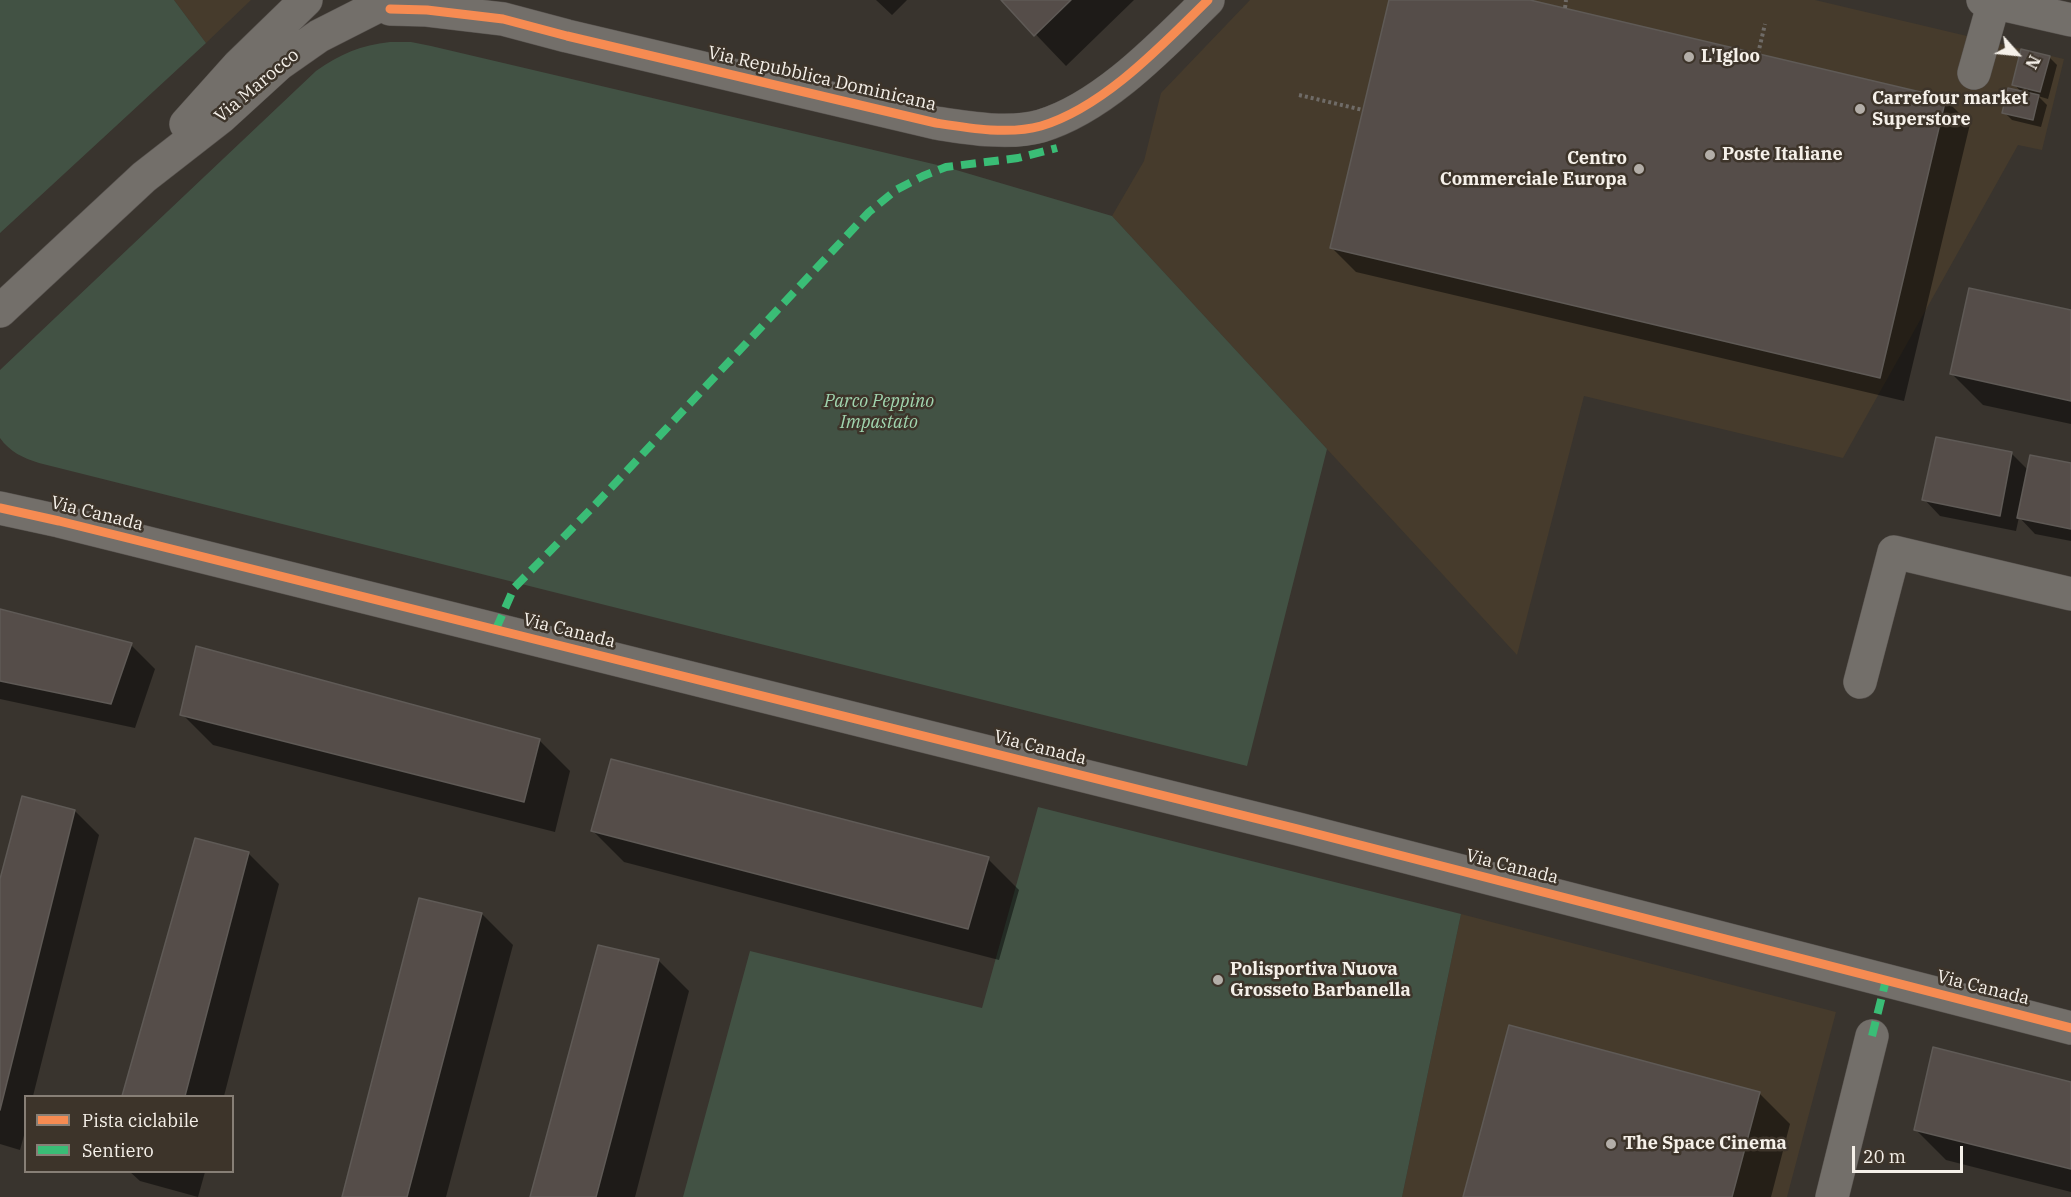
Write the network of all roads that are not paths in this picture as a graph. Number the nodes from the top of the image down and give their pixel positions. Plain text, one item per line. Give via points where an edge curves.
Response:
1 (306, 0) edge
2 (476, 0) edge
3 (1208, 0) edge
4 (1989, 1) edge
5 (386, 4) edge
6 (503, 19) junction
7 (2071, 20) edge
8 (1974, 73) dead end
9 (144, 177) junction
10 (0, 311) edge
11 (0, 486) edge
12 (0, 508) edge
13 (58, 521) junction
14 (2071, 594) edge
15 (1860, 682) dead end
16 (2071, 1028) edge
17 (1872, 1036) dead end
18 (1832, 1197) edge

1 - 9 street, Via Marocco via 231,74
2 - 6 street, Via Repubblica Dominicana
3 - 6 street, Via Repubblica Dominicana via 1153,54 1094,100 1039,126 989,131 936,123
4 - 7 street
4 - 8 street
5 - 6 street, Via Repubblica Dominicana
5 - 9 street, Via Marocco via 319,36 279,64 221,117
9 - 10 street, Via Marocco
11 - 13 street, Via Canada
12 - 13 street, Via Canada
13 - 16 street, Via Canada via 1298,829
14 - 15 street via 1894,552
17 - 18 street

